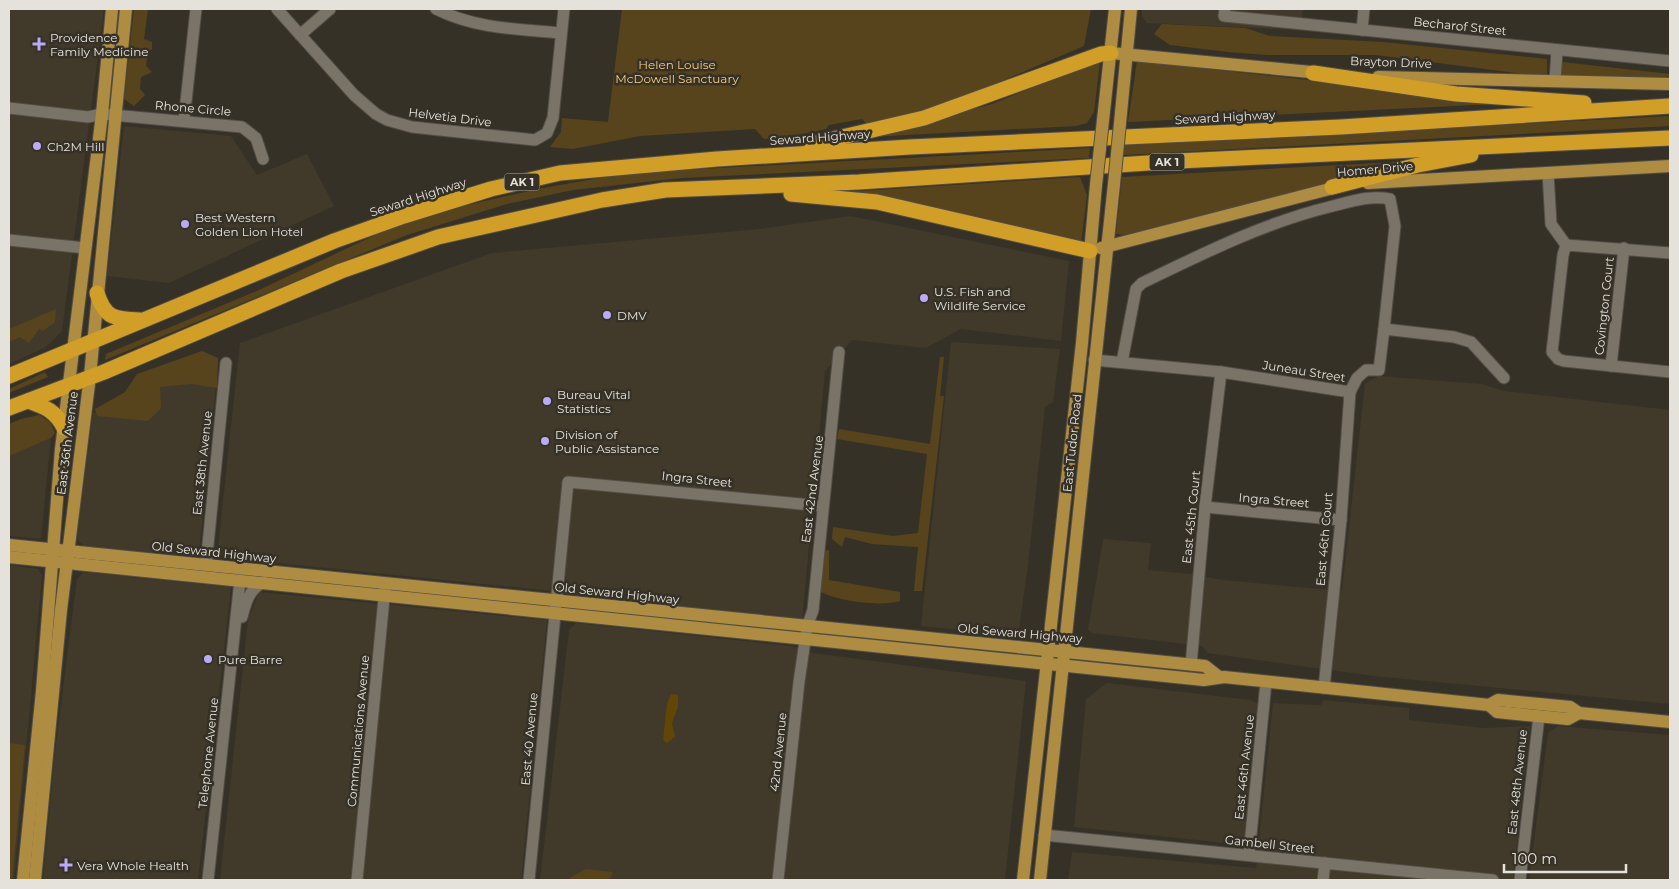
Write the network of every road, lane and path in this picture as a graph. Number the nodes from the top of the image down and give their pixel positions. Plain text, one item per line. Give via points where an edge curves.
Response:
1 (112, 9) edge
2 (126, 9) edge
3 (196, 9) edge
4 (277, 9) edge
5 (330, 9) edge
6 (436, 9) edge
7 (564, 9) edge
8 (1115, 9) edge
9 (1132, 9) edge
10 (1225, 9) edge
11 (1364, 9) edge
12 (1362, 30) junction
13 (562, 33) junction
14 (300, 35) junction
15 (1557, 50) junction
16 (1111, 53) junction
17 (1127, 54) junction
18 (1670, 61) edge
19 (1314, 73) junction
20 (1554, 81) junction
21 (1670, 84) edge
22 (1670, 106) edge
23 (1638, 107) junction
24 (9, 108) edge
25 (108, 115) junction
26 (184, 120) junction
27 (1670, 138) edge
28 (1535, 144) junction
29 (263, 159) dead end
30 (717, 159) junction
31 (1670, 166) edge
32 (1548, 174) junction
33 (1332, 187) junction
34 (664, 190) junction
35 (9, 240) edge
36 (1566, 245) junction
37 (1108, 246) junction
38 (85, 248) junction
39 (1624, 248) junction
40 (1090, 251) junction
41 (1670, 253) edge
42 (97, 293) junction
43 (144, 321) junction
44 (1384, 329) junction
45 (92, 343) junction
46 (74, 350) junction
47 (839, 352) dead end
48 (1094, 360) junction
49 (1122, 362) junction
50 (226, 363) dead end
51 (1611, 366) junction
52 (1221, 372) junction
53 (1670, 372) edge
54 (9, 376) edge
55 (90, 376) junction
56 (1504, 378) dead end
57 (69, 383) junction
58 (1350, 392) junction
59 (28, 401) junction
60 (9, 408) edge
61 (64, 428) junction
62 (568, 482) joint
63 (822, 506) junction
64 (1205, 508) junction
65 (1341, 520) junction
66 (9, 545) edge
67 (54, 556) junction
68 (9, 557) edge
69 (68, 557) junction
70 (206, 565) junction
71 (296, 575) junction
72 (240, 580) junction
73 (264, 582) junction
74 (385, 589) junction
75 (554, 607) junction
76 (235, 629) junction
77 (806, 633) junction
78 (1047, 650) junction
79 (1063, 651) junction
80 (1046, 664) junction
81 (1062, 665) junction
82 (1191, 665) junction
83 (1219, 676) junction
84 (1266, 682) junction
85 (1324, 688) junction
86 (1488, 705) junction
87 (1554, 705) junction
88 (1579, 713) junction
89 (1539, 716) junction
90 (1670, 722) edge
91 (36, 754) junction
92 (40, 828) junction
93 (1044, 835) junction
94 (1249, 856) junction
95 (1325, 863) junction
96 (23, 880) edge
97 (34, 880) edge
98 (208, 880) edge
99 (357, 880) edge
100 (529, 880) edge
101 (778, 880) edge
102 (1023, 880) edge
103 (1040, 880) edge
104 (1324, 880) edge
105 (1493, 880) edge
106 (1520, 880) edge

1 - 25 main road, East 36th Avenue
2 - 25 main road, East 36th Avenue
3 - 26 street
4 - 14 street, Helvetia Drive
5 - 14 street
6 - 13 street via 482,26
7 - 13 street
8 - 16 main road, East Tudor Road
9 - 17 main road, East Tudor Road
10 - 12 street, Becharof Street via 1224,16
11 - 12 street
12 - 15 street, Becharof Street
13 - 14 street, Helvetia Drive via 553,118 547,133 535,140 412,128 387,120 354,95
15 - 18 street, Becharof Street
15 - 20 street
16 - 17 main road, Brayton Drive
16 - 30 highway via 924,118 825,142
16 - 40 main road, East Tudor Road, bridge
17 - 19 main road, Brayton Drive
17 - 37 main road, East Tudor Road, bridge
19 - 20 main road, Brayton Drive
19 - 23 highway via 1456,94
20 - 21 main road, Brayton Drive
22 - 23 highway, Seward Highway / AK 1
23 - 30 highway, Seward Highway / AK 1 via 1480,119 910,146
24 - 25 street, Rhone Circle
25 - 26 street, Rhone Circle
25 - 38 main road, East 36th Avenue
25 - 42 main road, East 36th Avenue
26 - 29 street, Rhone Circle via 247,129 256,138
27 - 28 highway, AK 1
28 - 33 highway via 1418,165
28 - 34 highway, AK 1
30 - 43 highway, Seward Highway / AK 1 via 560,174 491,189 334,241
31 - 32 main road, Homer Drive
32 - 33 main road, Homer Drive via 1400,180
32 - 36 street via 1551,224
33 - 37 main road, Homer Drive
34 - 40 highway via 811,194 877,202
34 - 55 highway, AK 1 via 602,200 438,237 341,271
35 - 38 street
36 - 39 street
36 - 51 street via 1552,352 1564,361
37 - 40 main road, Homer Drive
37 - 48 main road, East Tudor Road
38 - 46 main road, East 36th Avenue
39 - 41 street
39 - 51 street, Covington Court
40 - 78 main road, East Tudor Road
42 - 43 highway via 101,307 109,316
42 - 45 main road, East 36th Avenue
43 - 45 highway, Seward Highway / AK 1
44 - 49 street via 1393,210 1390,199 1371,196 1308,212 1242,236 1142,283 1136,289
44 - 56 street via 1471,342
44 - 58 street, Juneau Street via 1379,370 1366,370
45 - 46 highway, Seward Highway / AK 1
45 - 55 main road, East 36th Avenue
46 - 54 highway, Seward Highway / AK 1
46 - 57 main road, East 36th Avenue
47 - 63 street, East 42nd Avenue
48 - 49 street, Juneau Street
48 - 79 main road, East Tudor Road
49 - 52 street, Juneau Street
50 - 70 street, East 38th Avenue
51 - 53 street
52 - 58 street, Juneau Street
52 - 64 street, East 45th Court
55 - 57 highway, AK 1
55 - 69 main road, East 36th Avenue
57 - 59 highway, AK 1
57 - 61 main road, East 36th Avenue
58 - 65 street, East 46th Court
59 - 60 highway, AK 1
59 - 61 highway via 58,415
61 - 67 main road, East 36th Avenue
62 - 63 street, Ingra Street
62 - 75 street, East 40 Avenue
63 - 77 street, East 42nd Avenue via 813,610
64 - 65 street, Ingra Street
64 - 82 street, East 45th Court
65 - 85 street, East 46th Court
66 - 67 main road, Old Seward Highway
67 - 68 main road, Old Seward Highway
67 - 69 main road, Old Seward Highway
67 - 91 main road, East 36th Avenue
69 - 70 main road, Old Seward Highway
69 - 72 main road, Old Seward Highway
69 - 92 main road, East 36th Avenue
70 - 71 main road, Old Seward Highway
71 - 72 main road via 252,574
71 - 74 main road, Old Seward Highway
72 - 73 main road, Old Seward Highway
72 - 76 street, Telephone Avenue
73 - 74 main road, Old Seward Highway
73 - 76 street, Telephone Avenue via 255,586 247,598
74 - 75 main road, Old Seward Highway
74 - 99 street, Communications Avenue
75 - 77 main road, Old Seward Highway
75 - 100 street, East 40 Avenue
76 - 98 street, Telephone Avenue
77 - 78 main road, Old Seward Highway
77 - 80 main road, Old Seward Highway
77 - 101 street, 42nd Avenue
78 - 79 main road, Old Seward Highway
78 - 80 main road, East Tudor Road
79 - 81 main road, East Tudor Road
79 - 82 main road, Old Seward Highway
80 - 81 main road, Old Seward Highway
80 - 102 main road, East Tudor Road
81 - 83 main road, Old Seward Highway via 1204,680
81 - 93 main road, East Tudor Road
82 - 83 main road, Old Seward Highway via 1205,666
83 - 84 main road, Old Seward Highway
84 - 85 main road, Old Seward Highway
84 - 94 street, East 46th Avenue
85 - 86 main road, Old Seward Highway
86 - 87 main road, Old Seward Highway via 1498,700
86 - 89 main road, Old Seward Highway via 1497,712
87 - 88 main road, Old Seward Highway via 1570,707
87 - 89 main road
88 - 89 main road, Old Seward Highway via 1568,719
88 - 90 main road, Old Seward Highway
89 - 106 street, East 48th Avenue
91 - 92 main road via 40,764 36,822
91 - 96 main road, East 36th Avenue
92 - 97 main road, East 36th Avenue
93 - 94 street, Gambell Street
93 - 103 main road, East Tudor Road
94 - 95 street, Gambell Street
95 - 104 street
95 - 105 street, Gambell Street

